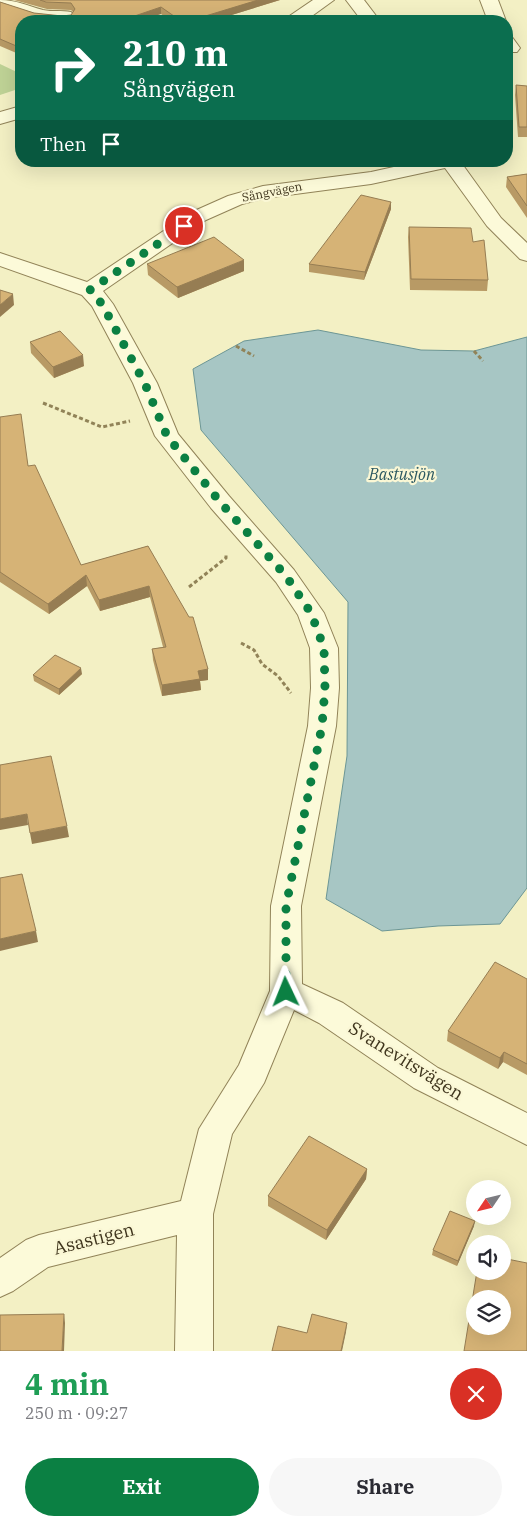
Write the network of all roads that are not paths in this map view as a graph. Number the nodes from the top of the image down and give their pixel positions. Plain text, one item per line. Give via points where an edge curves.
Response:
1 (325, 0) edge
2 (355, 0) edge
3 (490, 0) edge
4 (0, 1) edge
5 (42, 15) edge
6 (303, 15) edge
7 (366, 15) edge
8 (495, 15) edge
9 (15, 114) edge
10 (0, 118) edge
11 (422, 167) edge
12 (454, 167) edge
13 (527, 255) edge
14 (0, 259) edge
15 (90, 290) junction
16 (286, 992) junction
17 (527, 1130) edge
18 (195, 1214) junction
19 (0, 1279) edge
20 (194, 1351) edge

1 - 6 street
2 - 7 street
3 - 8 street
4 - 5 street
9 - 10 street
11 - 15 street, Sångvägen via 372,178 263,192 235,200 199,216
12 - 13 street via 494,222
14 - 15 street
15 - 16 street via 102,304 145,384 167,436 286,576 311,613 324,648 322,726 286,906
16 - 17 street, Svanevitsvägen via 330,1013 426,1078
16 - 18 street via 252,1073 216,1129
18 - 19 street, Asastigen via 40,1252
18 - 20 street

